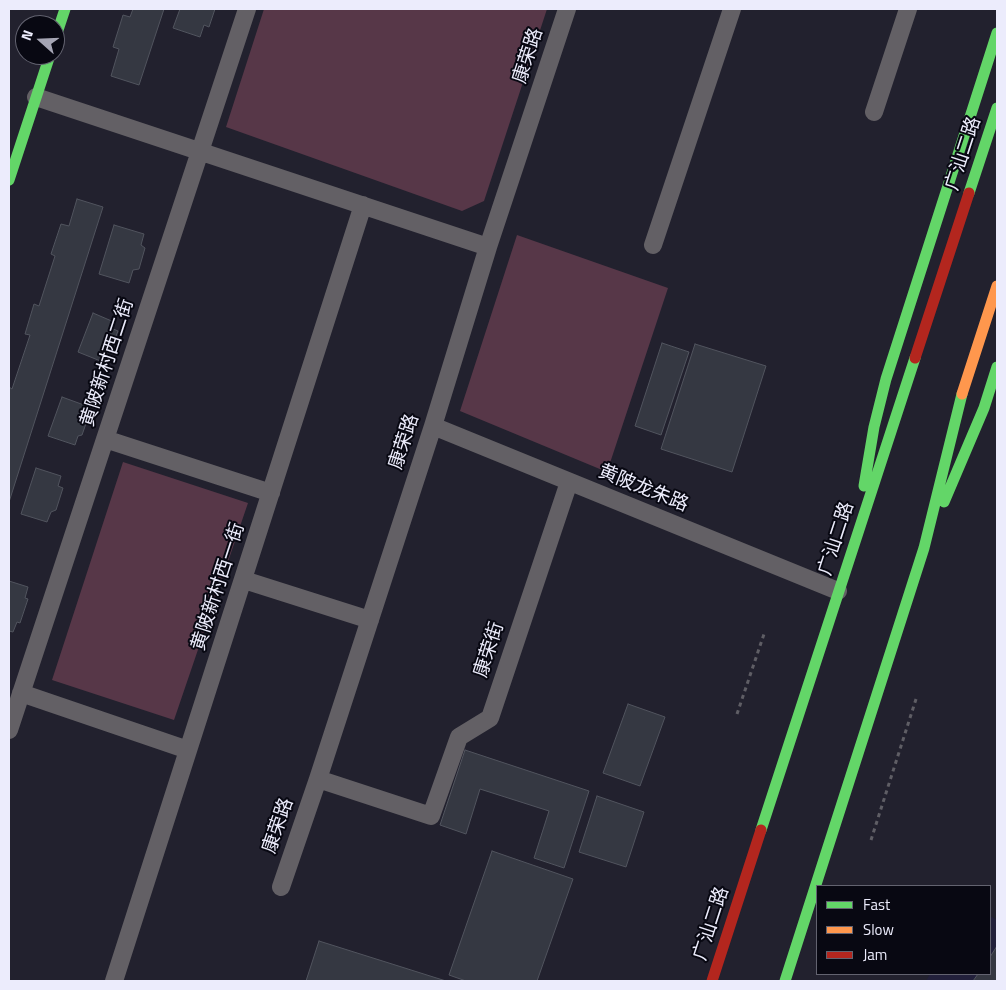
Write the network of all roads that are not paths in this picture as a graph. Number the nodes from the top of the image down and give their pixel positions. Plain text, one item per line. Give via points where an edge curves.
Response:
1 (246, 9) edge
2 (567, 9) edge
3 (732, 9) edge
4 (908, 9) edge
5 (997, 33) edge
6 (47, 65) edge
7 (36, 96) junction
8 (997, 108) edge
9 (874, 112) dead end
10 (199, 150) junction
11 (9, 180) edge
12 (363, 205) junction
13 (654, 245) dead end
14 (488, 247) junction
15 (997, 286) edge
16 (997, 367) edge
17 (432, 426) junction
18 (105, 439) junction
19 (568, 482) junction
20 (271, 494) junction
21 (924, 548) junction
22 (244, 580) junction
23 (838, 592) junction
24 (370, 620) junction
25 (21, 693) junction
26 (9, 730) edge
27 (188, 750) junction
28 (318, 779) junction
29 (280, 887) dead end
30 (114, 981) edge
31 (712, 981) edge
32 (785, 981) edge

1 - 10 street, 黄陂新村西二街
2 - 14 street, 康荣路
3 - 13 street
4 - 9 street
5 - 23 main road via 886,379
6 - 7 main road
7 - 10 street
7 - 11 main road
8 - 23 main road, 广汕二路
10 - 12 street
10 - 18 street, 黄陂新村西二街
12 - 14 street
12 - 20 street, 黄陂新村西一街
14 - 17 street, 康荣路
15 - 21 main road via 960,402
16 - 21 main road via 984,408
17 - 19 street, 黄陂龙朱路
17 - 24 street, 康荣路
18 - 20 street
18 - 25 street, 黄陂新村西二街
19 - 23 street, 黄陂龙朱路
19 - 28 street, 康荣街 via 490,718 459,736 431,816
20 - 22 street, 黄陂新村西一街
21 - 32 main road
22 - 24 street
22 - 27 street, 黄陂新村西一街
23 - 31 main road, 广汕二路
24 - 28 street, 康荣路
25 - 26 street, 黄陂新村西二街
25 - 27 street
27 - 30 street, 黄陂新村西一街
28 - 29 street, 康荣路

